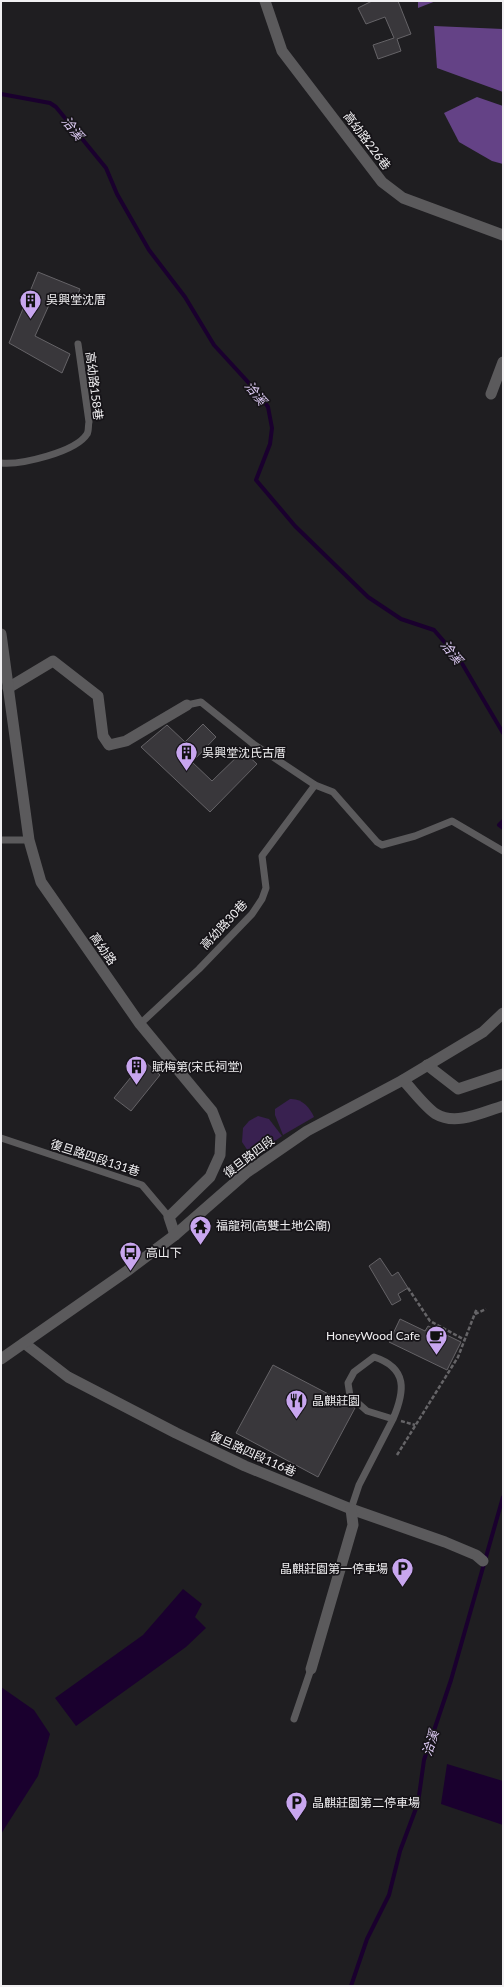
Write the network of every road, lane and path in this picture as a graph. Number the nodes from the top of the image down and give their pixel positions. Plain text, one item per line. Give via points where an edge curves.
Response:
1 (265, 1) edge
2 (503, 235) edge
3 (78, 344) dead end
4 (503, 362) edge
5 (491, 394) dead end
6 (1, 463) edge
7 (1, 634) edge
8 (8, 688) junction
9 (187, 705) joint
10 (315, 785) junction
11 (1, 840) edge
12 (29, 840) junction
13 (503, 851) edge
14 (503, 1014) edge
15 (140, 1024) junction
16 (427, 1065) junction
17 (503, 1074) edge
18 (403, 1080) junction
19 (503, 1106) edge
20 (1, 1138) edge
21 (169, 1217) junction
22 (175, 1235) junction
23 (408, 1288) dead end
24 (477, 1308) dead end
25 (486, 1309) dead end
26 (475, 1314) junction
27 (465, 1340) junction
28 (24, 1343) junction
29 (1, 1359) edge
30 (393, 1419) junction
31 (397, 1455) dead end
32 (351, 1509) junction
33 (483, 1561) dead end
34 (311, 1669) joint
35 (294, 1719) dead end

1 - 2 street, 高幼路226巷 via 282,51 382,182 403,198
3 - 6 lane, 高幼路158巷 via 89,422 87,433 78,442 54,453 12,464
4 - 5 street
7 - 8 street, 高幼路
8 - 9 street via 53,661 98,696 103,736 109,745 126,742
8 - 12 street, 高幼路
9 - 10 lane via 201,702 252,743
10 - 13 lane via 334,792 382,845 415,836 452,821
10 - 15 lane, 高幼路30巷 via 262,856 266,888 252,914
11 - 12 lane
12 - 15 street, 高幼路 via 41,882
14 - 16 street, 復旦路四段 via 483,1032
15 - 21 street, 高幼路 via 212,1111 221,1134 220,1155 210,1177
16 - 17 street via 458,1090
16 - 18 street, 復旦路四段
18 - 19 street via 436,1114 452,1119 470,1117
18 - 22 street, 復旦路四段 via 307,1131 246,1173
20 - 21 lane, 復旦路四段131巷 via 142,1185
21 - 22 street
22 - 28 street, 復旦路四段 via 91,1298
23 - 27 path via 430,1321
24 - 26 path
25 - 26 path
26 - 27 path
27 - 31 path via 458,1357
28 - 29 street, 復旦路四段
28 - 32 street, 復旦路四段116巷 via 68,1377 176,1434 245,1466
30 - 30 lane via 367,1411 350,1396 348,1383 354,1372 374,1357 386,1361 398,1371 402,1387 398,1409
30 - 32 lane via 359,1485
32 - 33 street, 復旦路四段116巷 via 445,1542 476,1555
32 - 34 street via 353,1525
34 - 35 lane

